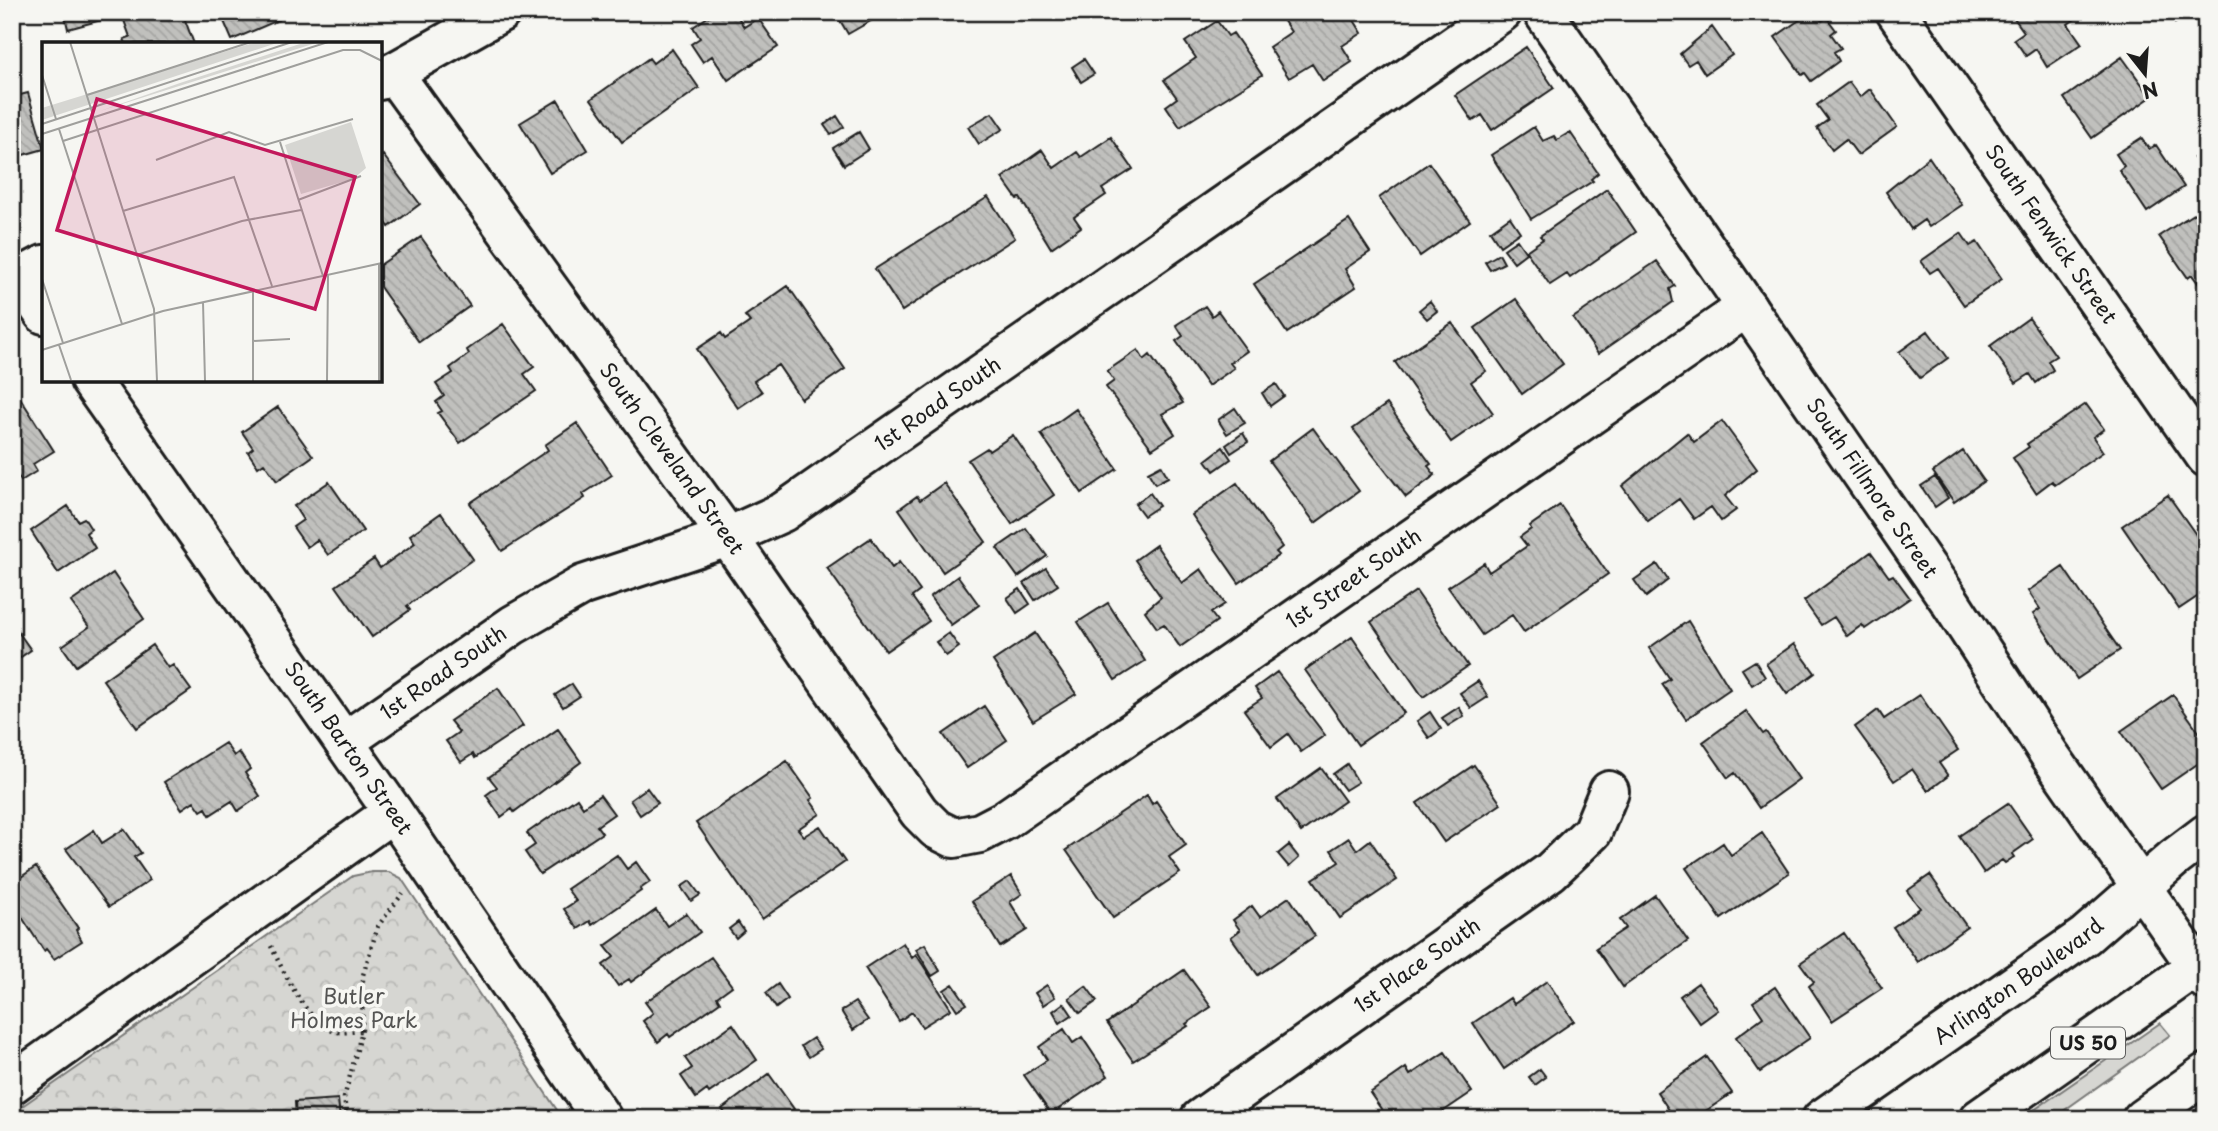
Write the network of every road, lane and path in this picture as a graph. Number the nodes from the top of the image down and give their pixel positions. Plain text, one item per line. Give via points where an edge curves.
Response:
1 (501, 12) edge
2 (1502, 12) edge
3 (1543, 12) edge
4 (1896, 12) edge
5 (387, 77) edge
6 (25, 275) edge
7 (1747, 307) junction
8 (42, 310) edge
9 (91, 382) edge
10 (2206, 457) edge
11 (728, 537) junction
12 (344, 741) junction
13 (1609, 792) dead end
14 (393, 812) junction
15 (2206, 834) edge
16 (954, 838) joint
17 (426, 861) junction
18 (2141, 886) junction
19 (254, 912) junction
20 (2203, 969) edge
21 (362, 1031) junction
22 (2206, 1073) edge
23 (12, 1084) edge
24 (347, 1119) edge
25 (602, 1119) edge
26 (1200, 1119) edge
27 (1822, 1119) edge
28 (1979, 1119) edge
29 (2142, 1119) edge

1 - 5 main road
2 - 11 main road, 1st Road South via 783,512
3 - 7 main road, South Fillmore Street
4 - 10 main road, South Fenwick Street
5 - 11 main road, South Cleveland Street
6 - 8 main road
7 - 16 main road, 1st Street South via 1005,820 980,833
7 - 18 main road, South Fillmore Street
9 - 12 main road, South Barton Street
11 - 12 main road, 1st Road South via 583,586 513,625
11 - 16 main road, South Cleveland Street via 919,812 936,829
12 - 14 main road, South Barton Street
13 - 26 main road, 1st Place South via 1592,832 1550,872
14 - 17 main road, South Barton Street
14 - 19 main road
15 - 18 main road, Arlington Boulevard
17 - 21 path via 378,926 363,975
17 - 25 main road, South Barton Street
18 - 20 main road, South Fillmore Street
18 - 27 main road, Arlington Boulevard via 2085,936
19 - 21 path via 286,978 310,1014 333,1031
19 - 23 main road
20 - 28 main road, US 50
21 - 24 path via 344,1098
22 - 29 main road

